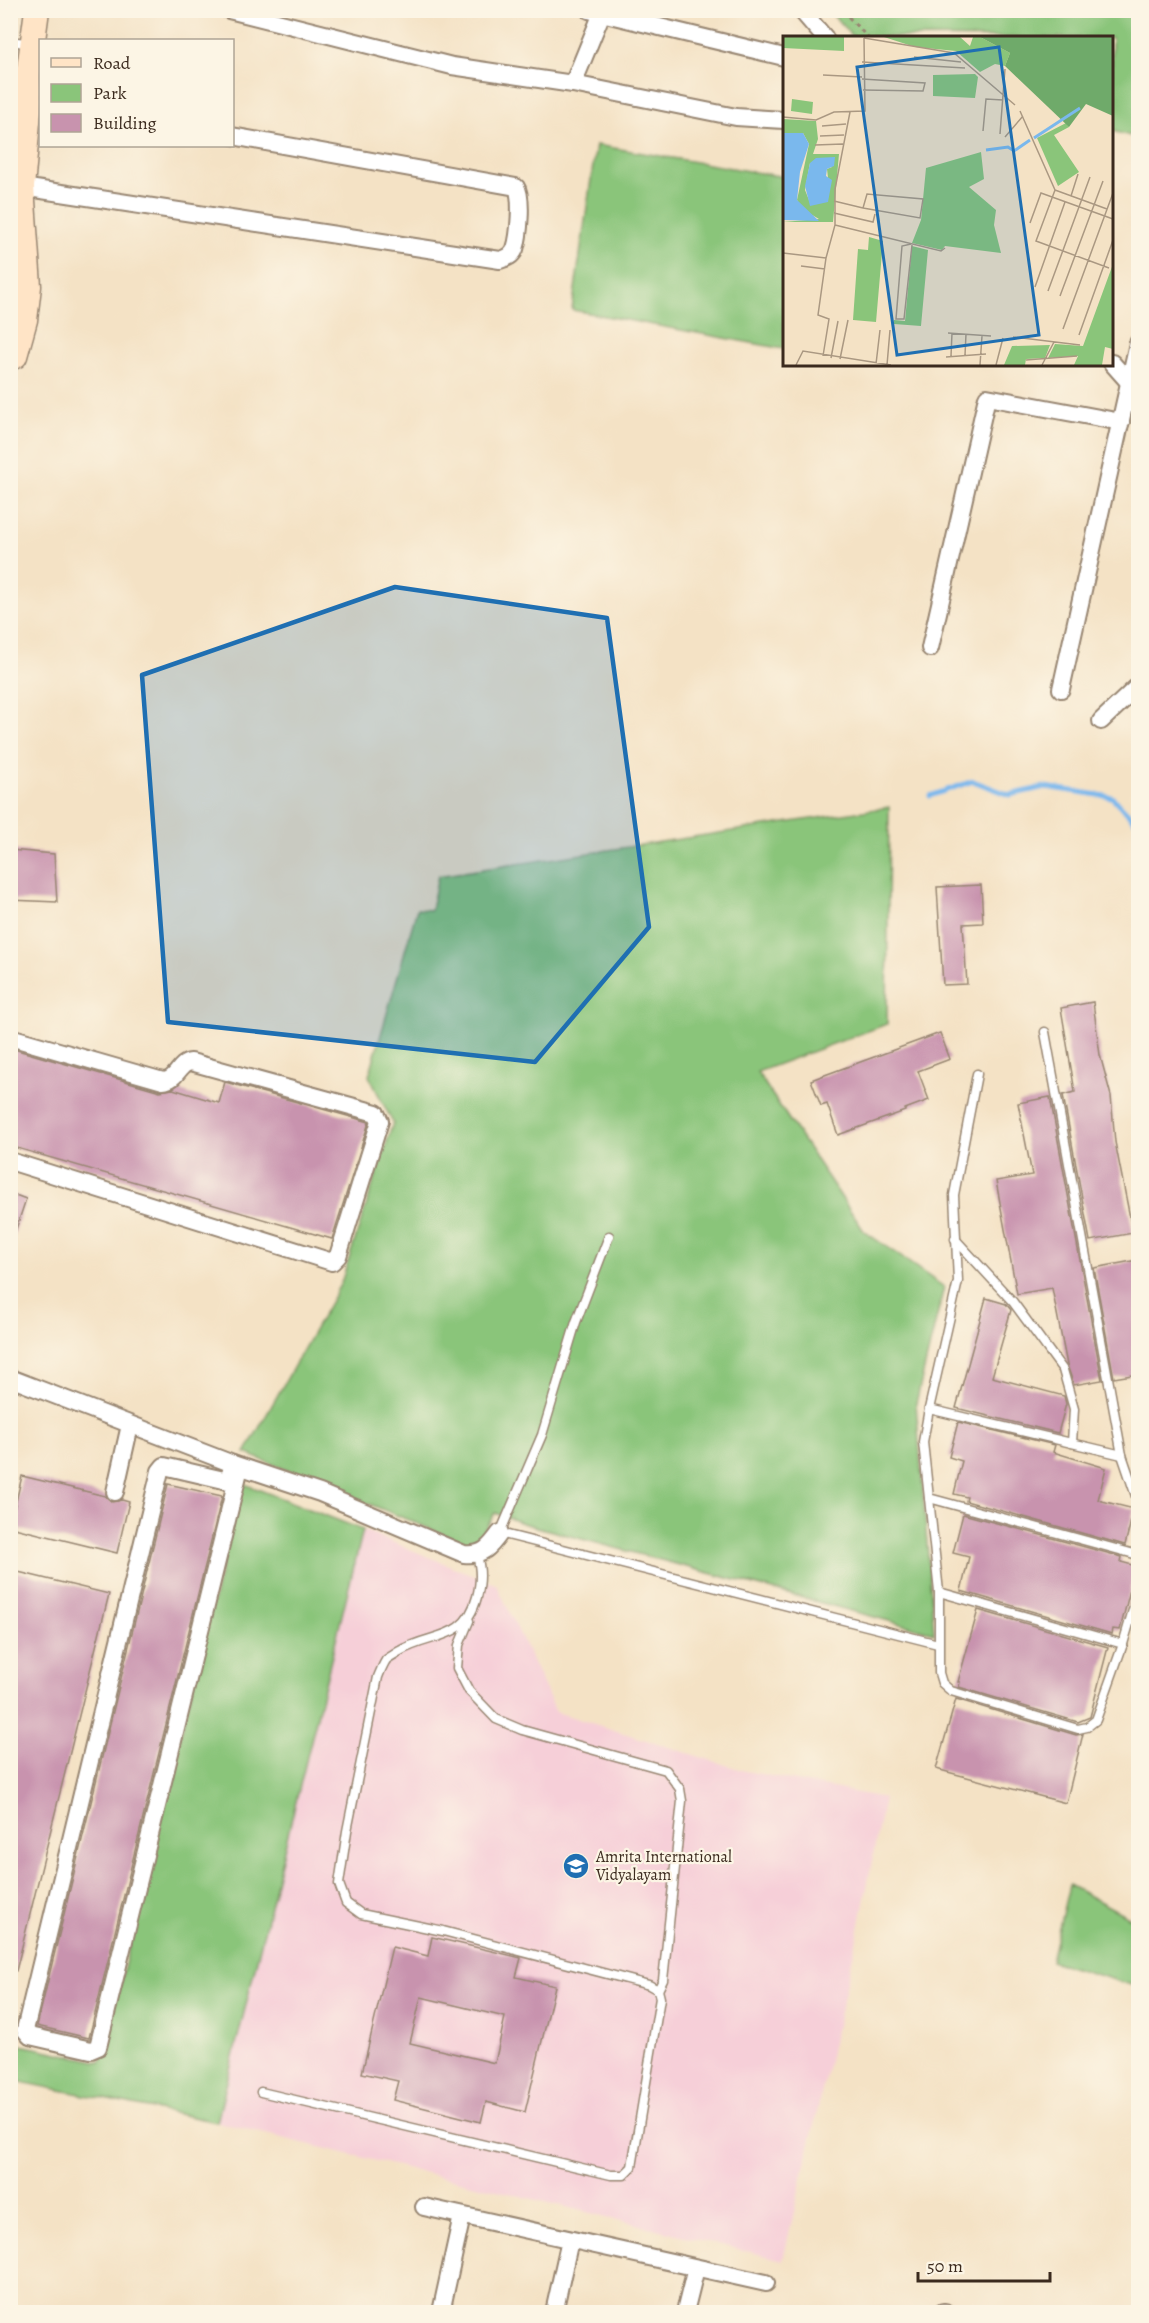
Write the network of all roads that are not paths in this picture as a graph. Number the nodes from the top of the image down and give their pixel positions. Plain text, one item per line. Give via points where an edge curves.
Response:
1 (37, 10) edge
2 (229, 10) edge
3 (801, 10) edge
4 (595, 12) edge
5 (823, 36) edge
6 (21, 43) edge
7 (783, 57) edge
8 (573, 84) junction
9 (27, 88) edge
10 (783, 120) edge
11 (234, 136) edge
12 (22, 187) junction
13 (1138, 343) edge
14 (10, 358) edge
15 (1113, 364) edge
16 (1134, 388) edge
17 (1121, 422) junction
18 (930, 648) dead end
19 (1138, 686) edge
20 (1061, 689) dead end
21 (1101, 721) dead end
22 (1045, 1032) dead end
23 (10, 1037) edge
24 (977, 1074) dead end
25 (10, 1161) edge
26 (609, 1236) dead end
27 (955, 1239) junction
28 (10, 1378) edge
29 (929, 1408) junction
30 (130, 1425) junction
31 (1072, 1443) junction
32 (1122, 1455) junction
33 (237, 1465) junction
34 (232, 1482) junction
35 (115, 1492) dead end
36 (929, 1498) junction
37 (1138, 1502) edge
38 (500, 1533) junction
39 (477, 1555) junction
40 (1138, 1555) edge
41 (939, 1592) junction
42 (1138, 1593) edge
43 (474, 1611) junction
44 (938, 1644) junction
45 (1123, 1644) junction
46 (658, 1990) junction
47 (261, 2092) dead end
48 (424, 2208) dead end
49 (462, 2216) junction
50 (570, 2240) junction
51 (696, 2268) junction
52 (766, 2283) dead end
53 (441, 2313) edge
54 (554, 2313) edge
55 (686, 2313) edge

1 - 6 street
2 - 8 street via 452,66
3 - 5 street
4 - 7 street
4 - 8 street
6 - 9 street
8 - 10 street via 736,117
9 - 12 street
11 - 12 street via 516,187 521,199 515,250 500,260
12 - 14 street via 29,286 25,320 15,356
13 - 16 street
15 - 16 street
16 - 17 street
17 - 18 street via 987,397
17 - 20 street
19 - 21 street
22 - 32 lane
23 - 25 street via 163,1081 173,1079 184,1064 191,1062 376,1113 380,1121 338,1256 332,1262
24 - 27 lane via 954,1195
26 - 38 lane via 576,1322 542,1436
27 - 29 lane via 958,1281
27 - 31 lane via 1013,1302 1063,1370 1074,1408
28 - 30 street
29 - 31 lane
29 - 36 lane via 923,1442
30 - 33 street
30 - 35 street
31 - 32 lane
32 - 37 lane
33 - 34 street
33 - 39 street via 320,1493 464,1554
34 - 34 street via 98,2047 91,2050 30,2037 25,2030 160,1471 164,1466
36 - 40 lane
36 - 41 lane
38 - 39 street via 489,1548
38 - 44 lane
39 - 43 lane via 481,1583
41 - 44 lane
41 - 45 lane
42 - 45 lane
43 - 46 lane via 459,1645 457,1668 469,1691 496,1719 522,1730 666,1770 680,1789 682,1802 663,1980
43 - 46 lane via 462,1626 406,1647 387,1659 378,1677 339,1884 346,1903 360,1914 454,1934
44 - 45 lane via 939,1673 942,1683 951,1691 1078,1728 1096,1720
46 - 47 lane via 660,1998 632,2167 624,2175
48 - 49 street
49 - 50 street
49 - 53 street
50 - 51 street
50 - 54 street
51 - 52 street
51 - 55 street

